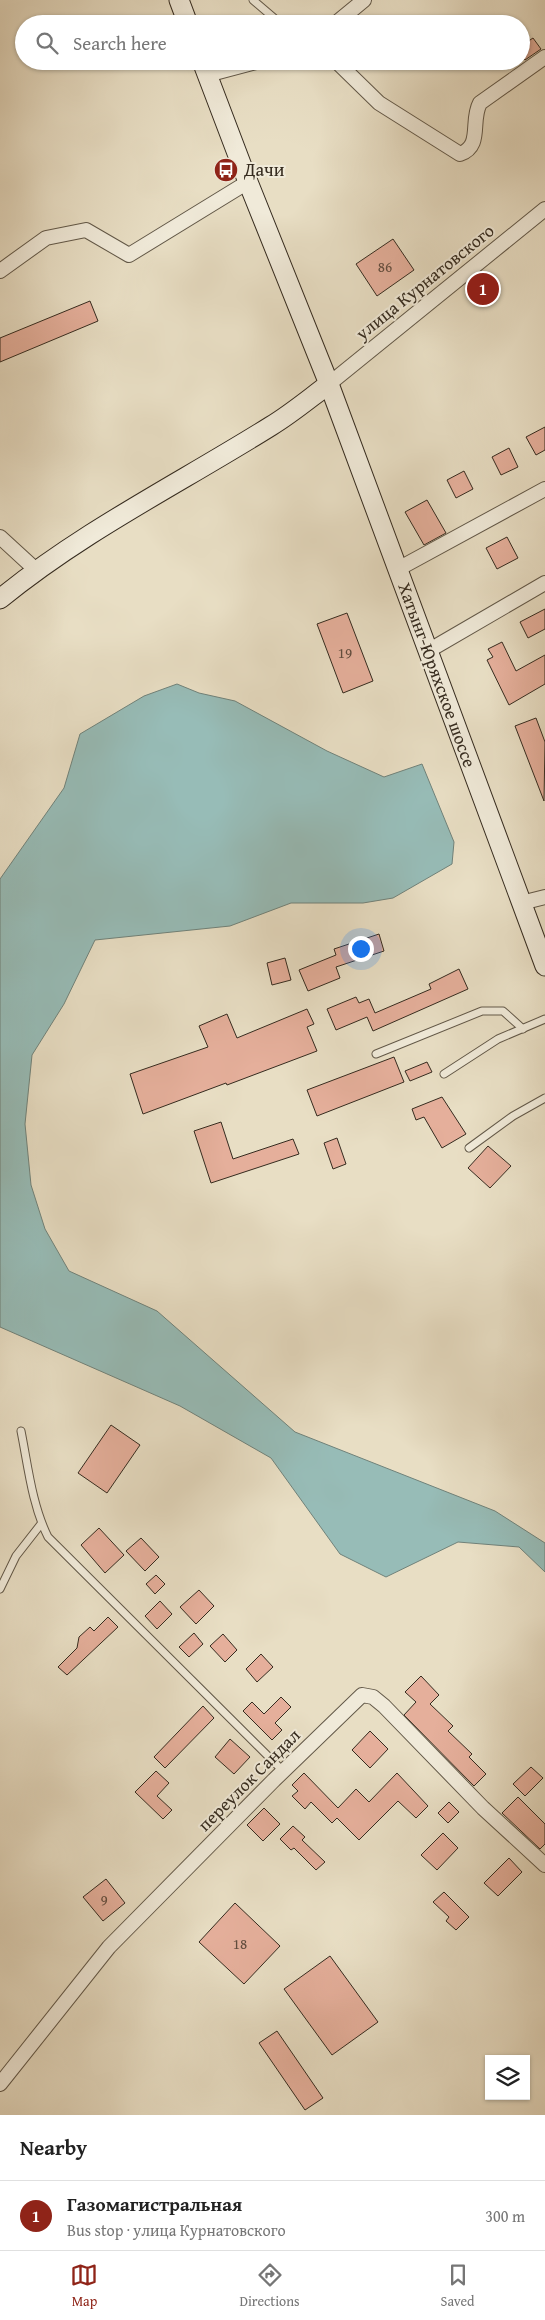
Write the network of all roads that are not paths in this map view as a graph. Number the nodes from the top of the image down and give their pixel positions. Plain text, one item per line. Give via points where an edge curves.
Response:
1 (253, 0) edge
2 (364, 0) edge
3 (182, 2) edge
4 (186, 15) edge
5 (270, 15) edge
6 (346, 15) edge
7 (545, 57) edge
8 (530, 68) edge
9 (205, 70) edge
10 (345, 70) edge
11 (527, 70) edge
12 (248, 182) junction
13 (545, 209) edge
14 (0, 271) edge
15 (329, 384) junction
16 (545, 488) edge
17 (0, 537) edge
18 (398, 569) junction
19 (36, 570) junction
20 (545, 583) edge
21 (0, 599) edge
22 (428, 651) junction
23 (545, 897) edge
24 (521, 903) junction
25 (545, 966) edge
26 (545, 1019) edge
27 (523, 1029) junction
28 (376, 1054) dead end
29 (444, 1074) dead end
30 (545, 1098) edge
31 (469, 1148) dead end
32 (21, 1431) dead end
33 (41, 1524) junction
34 (0, 1588) edge
35 (283, 1771) junction
36 (545, 1865) edge
37 (0, 2084) edge

1 - 5 lane
2 - 6 street
3 - 4 main road
7 - 8 street
9 - 12 main road, Хатынг-Юряхское шоссе
10 - 11 street via 379,103 460,154 469,151 474,142 475,112 480,103
12 - 14 street via 128,255 86,230 46,238
12 - 15 main road, Хатынг-Юряхское шоссе
13 - 15 street, улица Курнатовского
15 - 18 main road, Хатынг-Юряхское шоссе
15 - 19 main road via 272,425 128,510
16 - 18 street
17 - 19 street
18 - 22 main road, Хатынг-Юряхское шоссе
19 - 21 main road
20 - 22 street
22 - 24 main road, Хатынг-Юряхское шоссе
23 - 24 street
24 - 25 main road, Хатынг-Юряхское шоссе
26 - 27 lane
27 - 28 lane via 503,1012 482,1011
27 - 29 lane via 498,1039
30 - 31 lane via 513,1116
32 - 33 lane
33 - 34 lane via 16,1556
33 - 35 lane via 61,1552
35 - 36 street, переулок Сандал via 362,1695 372,1697
35 - 37 street, переулок Сандал via 109,1947

